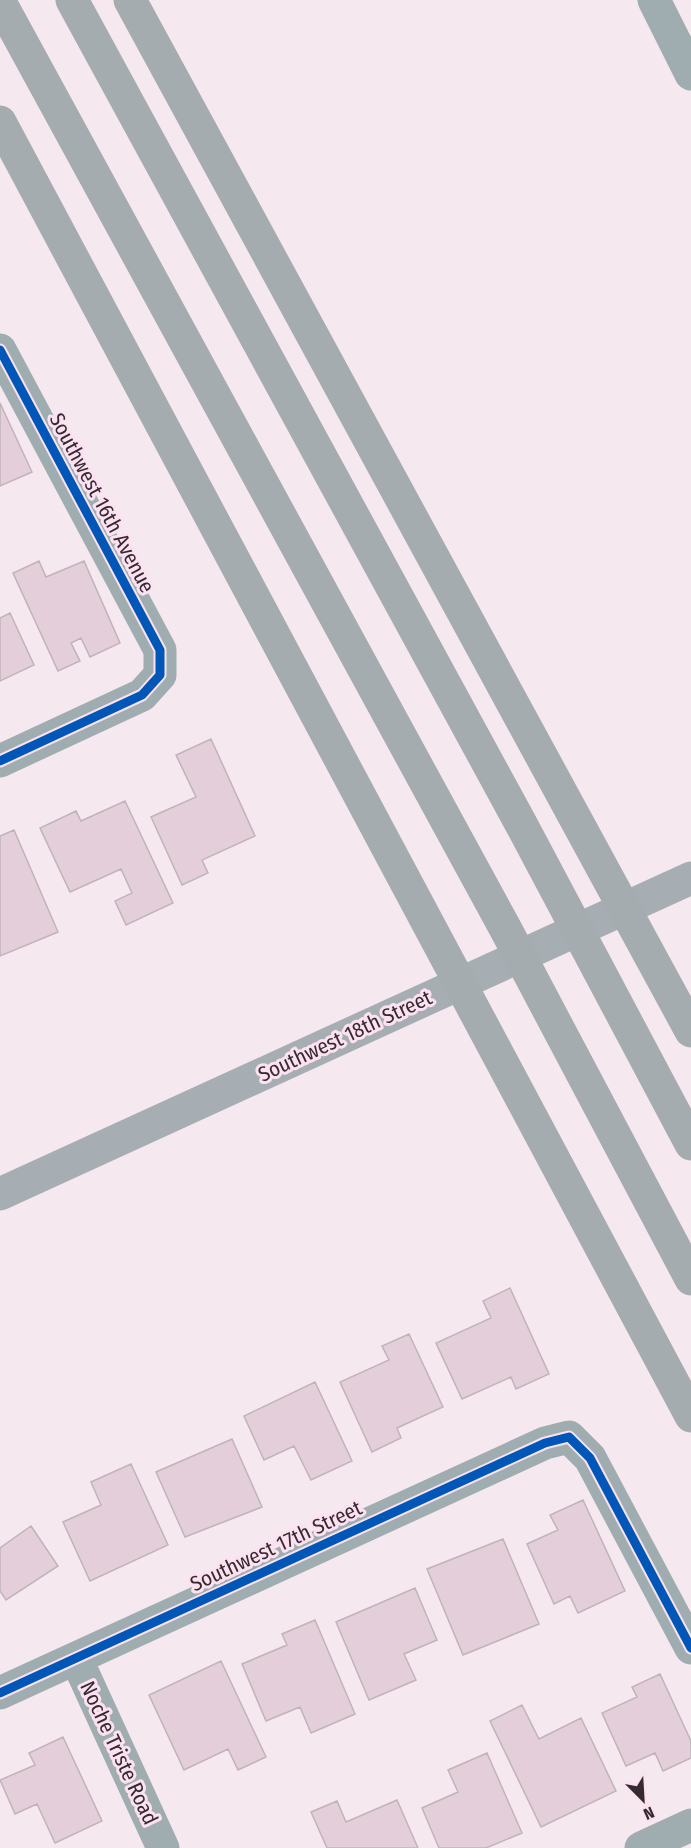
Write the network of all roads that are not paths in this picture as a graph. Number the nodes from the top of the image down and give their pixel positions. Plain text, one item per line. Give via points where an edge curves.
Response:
1 (72, 0) edge
2 (130, 0) edge
3 (654, 0) edge
4 (0, 2) edge
5 (691, 74) edge
6 (0, 122) edge
7 (0, 350) edge
8 (0, 760) edge
9 (691, 878) edge
10 (691, 1031) edge
11 (691, 1144) edge
12 (0, 1194) edge
13 (691, 1279) edge
14 (691, 1416) edge
15 (691, 1648) edge
16 (76, 1658) junction
17 (0, 1693) edge
18 (691, 1826) edge
19 (163, 1848) edge
20 (642, 1848) edge

1 - 11 highway
2 - 10 highway
3 - 5 street
4 - 13 highway via 504,926
6 - 14 highway
7 - 8 street, Southwest 16th Avenue via 160,650 160,675 142,695
9 - 12 main road, Southwest 18th Street
15 - 16 street, Southwest 17th Street via 590,1458 569,1437 545,1443
16 - 17 street, Southwest 17th Street
16 - 19 street, Noche Triste Road
18 - 20 street

